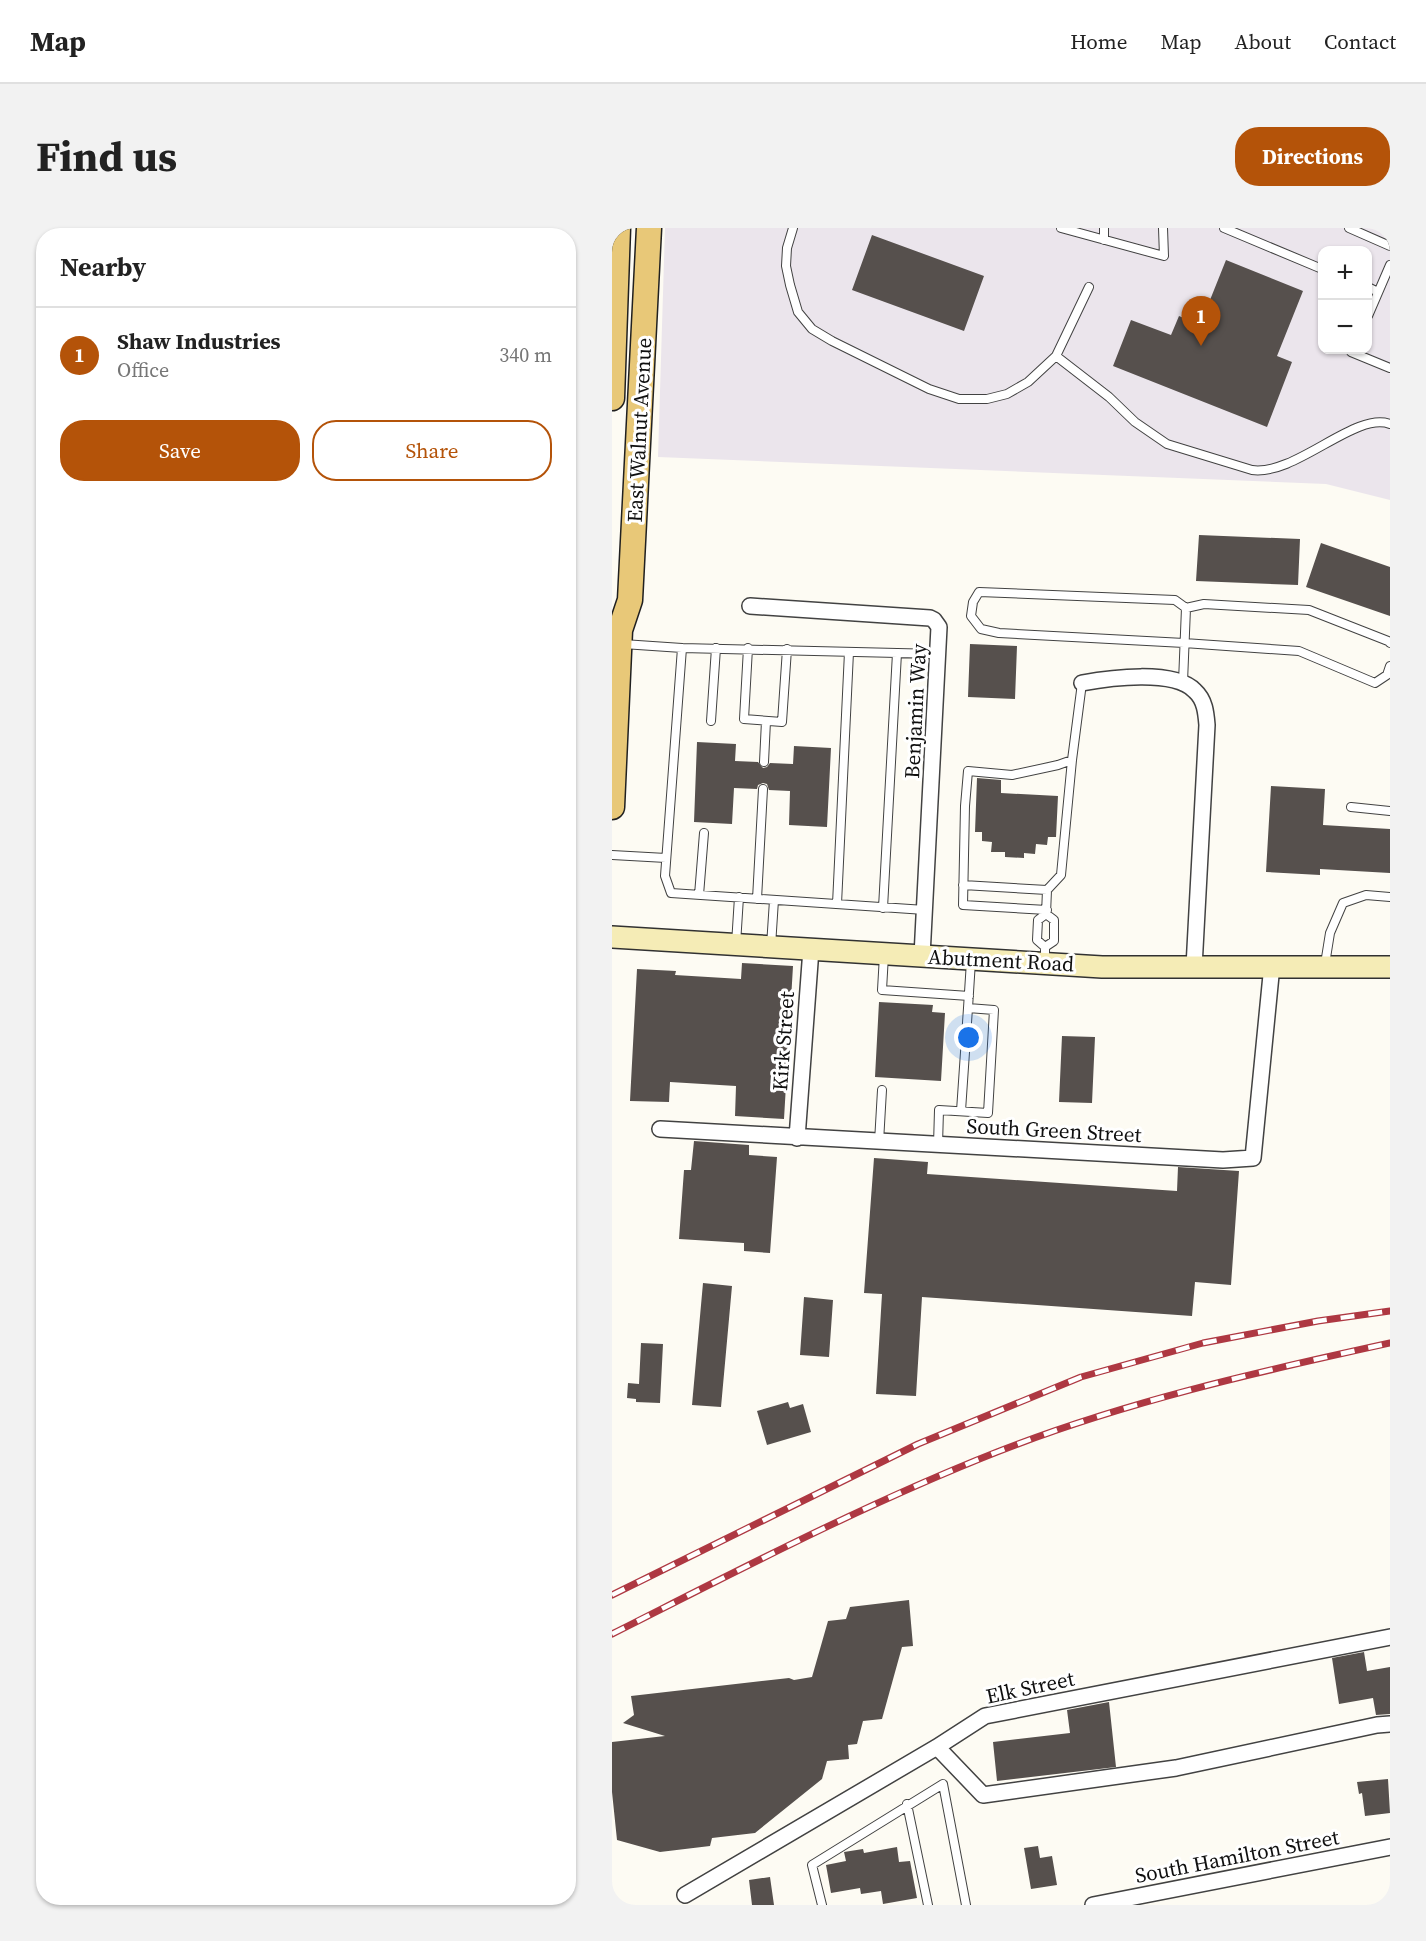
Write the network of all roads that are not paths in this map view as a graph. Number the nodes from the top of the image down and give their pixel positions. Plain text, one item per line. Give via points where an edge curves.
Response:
1 (618, 228) edge
2 (649, 228) edge
3 (793, 228) edge
4 (1061, 228) edge
5 (1104, 228) edge
6 (1163, 228) edge
7 (1224, 228) edge
8 (1349, 228) edge
9 (1104, 240) junction
10 (1390, 246) edge
11 (1390, 265) edge
12 (1318, 267) edge
13 (1089, 287) dead end
14 (1372, 290) edge
15 (1378, 292) junction
16 (1372, 306) edge
17 (1356, 354) edge
18 (1056, 356) junction
19 (1390, 368) edge
20 (612, 398) edge
21 (1390, 424) edge
22 (750, 606) dead end
23 (1186, 608) junction
24 (617, 629) edge
25 (1184, 643) junction
26 (1390, 643) edge
27 (682, 648) junction
28 (716, 648) junction
29 (748, 648) junction
30 (787, 650) junction
31 (849, 651) junction
32 (897, 653) junction
33 (939, 654) junction
34 (1390, 666) edge
35 (1183, 682) junction
36 (1082, 683) joint
37 (711, 721) dead end
38 (766, 721) junction
39 (1072, 760) junction
40 (764, 762) dead end
41 (763, 789) dead end
42 (612, 807) edge
43 (1351, 807) dead end
44 (1390, 811) edge
45 (704, 833) dead end
46 (612, 855) edge
47 (666, 858) junction
48 (963, 885) junction
49 (1047, 890) junction
50 (699, 895) junction
51 (739, 897) junction
52 (1390, 897) edge
53 (757, 898) junction
54 (774, 900) junction
55 (837, 904) junction
56 (883, 908) junction
57 (925, 910) junction
58 (1047, 912) junction
59 (612, 937) edge
60 (736, 944) junction
61 (771, 946) junction
62 (811, 949) junction
63 (884, 953) junction
64 (1045, 955) junction
65 (922, 956) junction
66 (971, 959) junction
67 (1272, 965) junction
68 (1325, 966) junction
69 (1194, 967) junction
70 (1390, 967) edge
71 (969, 996) junction
72 (968, 1008) junction
73 (882, 1090) dead end
74 (961, 1111) junction
75 (660, 1129) dead end
76 (797, 1138) junction
77 (879, 1142) junction
78 (938, 1145) junction
79 (1390, 1637) edge
80 (1390, 1724) edge
81 (937, 1747) junction
82 (907, 1804) junction
83 (1390, 1847) edge
84 (685, 1895) dead end
85 (822, 1905) edge
86 (928, 1905) edge
87 (966, 1905) edge
88 (1092, 1905) edge

1 - 20 main road, East Walnut Avenue
2 - 24 main road, East Walnut Avenue via 630,600
3 - 18 lane via 786,266 798,312 812,329 929,389 959,399 1007,394 1028,382
4 - 9 lane
5 - 9 lane
6 - 9 lane via 1164,256
7 - 12 lane
8 - 10 lane
11 - 15 lane
13 - 18 lane
14 - 15 lane
15 - 16 lane
17 - 19 lane
18 - 21 lane via 1167,444 1252,470 1264,472 1280,467 1363,425
22 - 33 street, Benjamin Way via 930,618 939,627
23 - 25 lane
23 - 25 lane via 1175,600 980,592 973,602 971,616 981,629 999,633
23 - 26 lane via 1204,604 1309,610
24 - 27 lane
24 - 42 main road, East Walnut Avenue
25 - 34 lane via 1299,651 1375,683 1387,675
25 - 35 lane
27 - 28 lane
27 - 47 lane
28 - 29 lane
28 - 37 lane
29 - 30 lane
29 - 38 lane via 744,719
30 - 31 lane
30 - 38 lane via 782,722
31 - 32 lane
31 - 55 lane
32 - 33 lane
32 - 56 lane
33 - 57 street, Benjamin Way
35 - 36 street via 1116,677
35 - 69 street via 1203,702 1207,725
36 - 39 lane
38 - 40 lane
39 - 48 lane via 1012,775 968,771
39 - 49 lane via 1061,875
41 - 53 lane
43 - 44 lane
45 - 50 lane
46 - 47 lane
47 - 50 lane via 665,876 671,893
48 - 49 lane
48 - 58 lane via 963,905
49 - 58 lane
50 - 51 lane
51 - 53 lane
51 - 60 lane
52 - 68 lane via 1366,895 1343,903 1330,933
53 - 54 lane
54 - 55 lane
54 - 61 lane
55 - 56 lane
56 - 57 lane
57 - 65 street, Benjamin Way
58 - 64 lane via 1054,920 1054,940
58 - 64 lane via 1038,920 1037,940
59 - 60 main road, Abutment Road
60 - 61 main road, Abutment Road
61 - 62 main road, Abutment Road
62 - 63 main road, Abutment Road
62 - 76 street, Kirk Street
63 - 65 main road, Abutment Road
63 - 71 lane via 882,990
64 - 66 main road, Abutment Road
64 - 69 main road, Abutment Road via 1113,967
65 - 66 main road, Abutment Road
66 - 71 lane
67 - 68 main road, Abutment Road
67 - 69 main road, Abutment Road
67 - 78 street, South Green Street via 1252,1158 1223,1161
68 - 70 main road, Abutment Road
71 - 72 lane
72 - 74 lane
72 - 74 lane via 994,1010 987,1113
73 - 77 lane
74 - 78 lane via 939,1110
75 - 76 street, South Green Street
76 - 77 street, South Green Street
77 - 78 street, South Green Street
79 - 81 street, Elk Street via 985,1716
80 - 81 street via 1176,1768 983,1795
81 - 84 street, Elk Street
82 - 85 lane via 812,1865
82 - 86 lane
82 - 87 lane via 943,1784
83 - 88 street, South Hamilton Street

